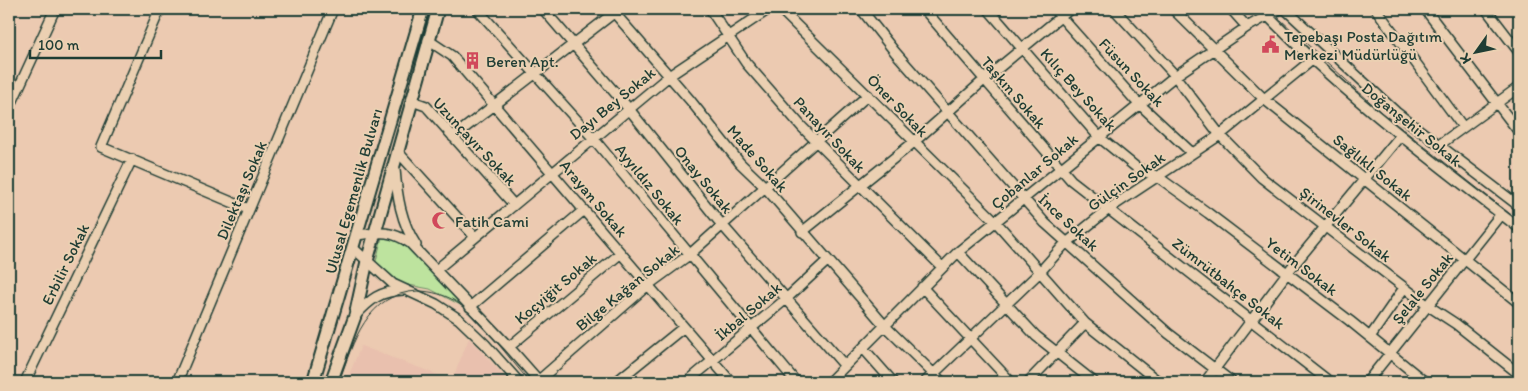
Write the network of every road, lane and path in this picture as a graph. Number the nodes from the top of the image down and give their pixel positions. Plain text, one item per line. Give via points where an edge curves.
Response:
1 (55, 9) edge
2 (160, 9) edge
3 (333, 9) edge
4 (423, 9) edge
5 (438, 9) edge
6 (477, 9) edge
7 (543, 9) edge
8 (710, 9) edge
9 (769, 9) edge
10 (780, 9) edge
11 (861, 9) edge
12 (924, 9) edge
13 (988, 9) edge
14 (1054, 9) edge
15 (1070, 9) edge
16 (1114, 9) edge
17 (1173, 9) edge
18 (1231, 9) edge
19 (1261, 9) edge
20 (1280, 9) edge
21 (1285, 9) edge
22 (1376, 9) edge
23 (1425, 9) edge
24 (1486, 9) edge
25 (615, 10) edge
26 (1061, 17) junction
27 (1269, 17) junction
28 (1248, 27) junction
29 (729, 36) junction
30 (428, 40) junction
31 (573, 43) junction
32 (1022, 49) junction
33 (1213, 50) junction
34 (1519, 52) edge
35 (1312, 60) junction
36 (534, 74) junction
37 (669, 76) junction
38 (1175, 76) junction
39 (984, 80) junction
40 (1519, 87) edge
41 (868, 95) junction
42 (1264, 99) junction
43 (412, 101) junction
44 (1498, 103) junction
45 (1139, 104) junction
46 (495, 105) junction
47 (9, 106) edge
48 (629, 108) junction
49 (948, 112) junction
50 (1463, 127) junction
51 (1519, 132) edge
52 (1220, 135) junction
53 (1400, 136) junction
54 (453, 137) junction
55 (1099, 137) junction
56 (593, 138) junction
57 (814, 141) junction
58 (914, 142) junction
59 (1440, 145) junction
60 (398, 152) junction
61 (1192, 153) junction
62 (132, 159) junction
63 (395, 165) junction
64 (1062, 169) junction
65 (552, 172) junction
66 (1158, 177) junction
67 (1364, 180) junction
68 (764, 187) junction
69 (859, 187) junction
70 (1023, 200) junction
71 (514, 205) junction
72 (1519, 206) edge
73 (1110, 208) junction
74 (248, 209) junction
75 (584, 210) junction
76 (1501, 214) junction
77 (996, 222) junction
78 (722, 225) junction
79 (1324, 227) junction
80 (1519, 228) edge
81 (802, 232) junction
82 (376, 233) junction
83 (357, 235) junction
84 (475, 237) junction
85 (1068, 242) junction
86 (353, 248) junction
87 (958, 252) junction
88 (621, 253) junction
89 (689, 255) junction
90 (424, 258) junction
91 (1465, 258) junction
92 (367, 261) junction
93 (827, 261) junction
94 (942, 267) junction
95 (436, 270) junction
96 (1040, 272) junction
97 (1287, 273) junction
98 (648, 285) junction
99 (922, 287) junction
100 (1404, 288) junction
101 (404, 290) junction
102 (786, 299) junction
103 (1519, 302) edge
104 (1006, 305) junction
105 (1427, 306) junction
106 (470, 307) junction
107 (355, 316) junction
108 (1252, 320) junction
109 (1085, 323) junction
110 (885, 326) junction
111 (684, 327) junction
112 (750, 328) junction
113 (1370, 337) junction
114 (970, 339) junction
115 (509, 347) junction
116 (863, 348) junction
117 (1056, 353) junction
118 (1389, 353) junction
119 (712, 361) junction
120 (845, 366) junction
121 (1217, 369) junction
122 (934, 374) junction
123 (1519, 374) edge
124 (24, 382) edge
125 (177, 382) edge
126 (313, 382) edge
127 (331, 382) edge
128 (519, 382) edge
129 (539, 382) edge
130 (616, 382) edge
131 (687, 382) edge
132 (731, 382) edge
133 (796, 382) edge
134 (829, 382) edge
135 (893, 382) edge
136 (925, 382) edge
137 (942, 382) edge
138 (1011, 382) edge
139 (1028, 382) edge
140 (1094, 382) edge
141 (1159, 382) edge
142 (1205, 382) edge
143 (1232, 382) edge
144 (1330, 382) edge
145 (1368, 382) edge
146 (1425, 382) edge

1 - 47 street
2 - 62 street via 101,147
3 - 74 street, Dilektaşı Sokak
4 - 83 main road, Ulusal Egemenlik Bulvarı
5 - 30 main road, Ulusal Egemenlik Bulvarı
6 - 36 street, Ayyıldız Sokak
7 - 31 street, Onay Sokak
8 - 29 street, Panayır Sokak
9 - 29 street, Dayı Bey Sokak
10 - 41 street, Öner Sokak
11 - 49 street, İnce Sokak
12 - 39 street, Taşkın Sokak
13 - 32 street, Kılıç Bey Sokak
14 - 26 street, Füsun Sokak
15 - 26 street
16 - 38 street, Şirinevler Sokak
17 - 33 street, Sağlıklı Sokak
18 - 28 street
19 - 27 street, Doğanşehir Sokak
20 - 27 street, Çobanlar Sokak
21 - 59 street via 1396,112
22 - 50 street
23 - 44 street
24 - 34 street
25 - 31 street
25 - 37 street, Made Sokak
26 - 32 street
26 - 45 street, Füsun Sokak
27 - 28 street, Çobanlar Sokak
27 - 35 street, Doğanşehir Sokak
28 - 33 street, Çobanlar Sokak
29 - 37 street, Dayı Bey Sokak
29 - 57 street, Panayır Sokak via 746,63
30 - 43 main road, Ulusal Egemenlik Bulvarı
30 - 46 street, Arayan Sokak via 452,56
31 - 36 street
31 - 48 street, Onay Sokak
32 - 39 street
32 - 55 street, Kılıç Bey Sokak
33 - 38 street, Çobanlar Sokak
33 - 42 street, Sağlıklı Sokak
35 - 42 street, Gülçin Sokak
35 - 53 street, Doğanşehir Sokak
36 - 46 street
36 - 56 street, Ayyıldız Sokak
37 - 48 street, Dayı Bey Sokak
37 - 68 street, Made Sokak via 740,163
38 - 45 street, Çobanlar Sokak
38 - 52 street, Şirinevler Sokak
39 - 49 street
39 - 64 street, Taşkın Sokak
40 - 44 street
41 - 57 street, Bilge Kağan Sokak
41 - 58 street, Öner Sokak
42 - 52 street, Gülçin Sokak
42 - 67 street, Sağlıklı Sokak
43 - 54 street, Uzunçayır Sokak via 426,106
43 - 60 main road, Ulusal Egemenlik Bulvarı
44 - 50 street
44 - 51 street
45 - 55 street, Çobanlar Sokak
45 - 61 street, Füsun Sokak
46 - 54 street
46 - 65 street, Arayan Sokak
48 - 56 street, Dayı Bey Sokak
48 - 78 street, Onay Sokak
49 - 58 street
49 - 70 street, İnce Sokak
50 - 59 street
52 - 61 street, Gülçin Sokak
52 - 79 street, Şirinevler Sokak via 1262,178
53 - 67 street
53 - 76 street, Doğanşehir Sokak
54 - 71 street, Uzunçayır Sokak
55 - 64 street, Çobanlar Sokak
55 - 66 street, Kılıç Bey Sokak via 1137,168
56 - 65 street, Dayı Bey Sokak
56 - 89 street, Ayyıldız Sokak
57 - 68 street, Bilge Kağan Sokak
57 - 69 street, Panayır Sokak
58 - 69 street
58 - 77 street, Öner Sokak
59 - 72 street
60 - 63 main road, Ulusal Egemenlik Bulvarı
60 - 84 street
61 - 66 street, Gülçin Sokak
62 - 74 street
62 - 124 street, Erbilir Sokak
63 - 82 main road, Ulusal Egemenlik Bulvarı
63 - 90 street via 403,219
64 - 70 street, Çobanlar Sokak
64 - 73 street, Taşkın Sokak via 1071,180
65 - 71 street, Dayı Bey Sokak
65 - 75 street, Arayan Sokak
66 - 73 street, Gülçin Sokak
66 - 97 street, Yetim Sokak
67 - 79 street
67 - 91 street, Sağlıklı Sokak
68 - 78 street, Bilge Kağan Sokak
68 - 81 street, Made Sokak
69 - 81 street
69 - 94 street, Panayır Sokak
70 - 77 street, Çobanlar Sokak
70 - 85 street, İnce Sokak
71 - 84 street, Dayı Bey Sokak
73 - 85 street, Gülçin Sokak
73 - 108 street, Zümrütbahçe Sokak
74 - 125 street, Dilektaşı Sokak
75 - 88 street, Arayan Sokak
75 - 106 street
76 - 80 street, Doğanşehir Sokak
76 - 91 street, Şelale Sokak
77 - 87 street, Çobanlar Sokak
77 - 96 street, Öner Sokak
78 - 89 street, Bilge Kağan Sokak
78 - 102 street, Onay Sokak
79 - 97 street
79 - 100 street, Şirinevler Sokak
81 - 93 street, Made Sokak
82 - 83 street
82 - 90 street via 397,235
82 - 92 main road, Ulusal Egemenlik Bulvarı
83 - 86 main road, Ulusal Egemenlik Bulvarı
84 - 95 street, Dayı Bey Sokak
85 - 96 street, Gülçin Sokak
85 - 121 street, İnce Sokak via 1168,333
86 - 92 street
86 - 126 main road, Ulusal Egemenlik Bulvarı
87 - 94 street, Çobanlar Sokak
87 - 104 street
88 - 98 street, Arayan Sokak
88 - 115 street, Koçyiğit Sokak
89 - 98 street, Bilge Kağan Sokak
89 - 112 street, Ayyıldız Sokak
90 - 95 street
91 - 103 street, Sağlıklı Sokak
91 - 105 street, Şelale Sokak
92 - 101 street
92 - 107 main road, Ulusal Egemenlik Bulvarı
93 - 102 street, İkbal Sokak
93 - 110 street, Made Sokak
94 - 99 street, Çobanlar Sokak
95 - 106 street
96 - 104 street, Gülçin Sokak
96 - 109 street
97 - 108 street
97 - 113 street, Yetim Sokak
98 - 111 street, Arayan Sokak
98 - 129 street, Bilge Kağan Sokak
99 - 110 street, Çobanlar Sokak
99 - 114 street
100 - 105 street, Şirinevler Sokak
100 - 113 street
101 - 107 street via 376,296
101 - 128 street via 436,304 459,319
102 - 112 street, İkbal Sokak
102 - 120 street, Onay Sokak
104 - 114 street, Gülçin Sokak
104 - 117 street
105 - 118 street, Şelale Sokak
105 - 123 street, Şirinevler Sokak via 1456,324
106 - 115 street
107 - 127 main road, Ulusal Egemenlik Bulvarı
108 - 121 street
108 - 144 street, Zümrütbahçe Sokak
109 - 117 street
109 - 141 street
110 - 116 street, Çobanlar Sokak
110 - 122 street, Made Sokak
111 - 119 street, Arayan Sokak
111 - 130 street
112 - 119 street, İkbal Sokak
112 - 133 street, Ayyıldız Sokak
113 - 118 street, Yetim Sokak
114 - 122 street, Gülçin Sokak
114 - 138 street
115 - 129 street
116 - 120 street, Çobanlar Sokak
116 - 135 street
117 - 139 street
117 - 140 street
118 - 145 street, Şelale Sokak
118 - 146 street, Yetim Sokak
119 - 131 street, İkbal Sokak
119 - 132 street, Arayan Sokak
120 - 134 street, Çobanlar Sokak
121 - 142 street
121 - 143 street, İnce Sokak
122 - 136 street, Gülçin Sokak
122 - 137 street, Made Sokak

